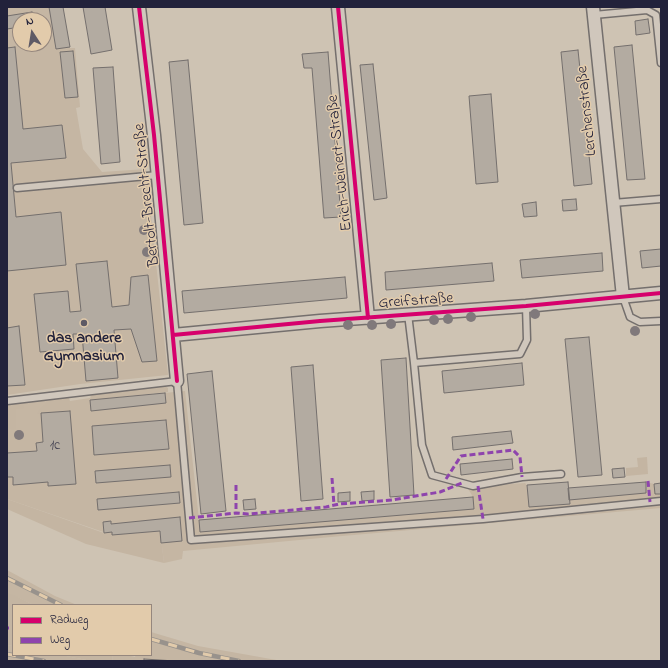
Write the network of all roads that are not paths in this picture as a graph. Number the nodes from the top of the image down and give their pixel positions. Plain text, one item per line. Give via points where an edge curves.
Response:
1 (139, 7) edge
2 (338, 7) edge
3 (594, 11) edge
4 (659, 25) edge
5 (661, 63) edge
6 (158, 175) junction
7 (17, 188) dead end
8 (661, 199) edge
9 (613, 203) junction
10 (661, 293) edge
11 (623, 297) junction
12 (526, 306) junction
13 (408, 314) junction
14 (368, 318) junction
15 (661, 321) edge
16 (173, 335) junction
17 (414, 363) junction
18 (177, 381) junction
19 (7, 401) edge
20 (562, 474) dead end
21 (661, 501) edge

1 - 6 street, Bertolt-Brecht-Straße
2 - 14 street, Erich-Weinert-Straße
3 - 4 lane, Lerchenstraße via 647,10 656,15
3 - 9 street, Lerchenstraße
4 - 5 lane, Lerchenstraße
6 - 7 lane
6 - 16 street, Bertolt-Brecht-Straße
8 - 9 lane
9 - 11 street, Lerchenstraße
10 - 11 street, Greifstraße
11 - 12 street, Greifstraße
11 - 15 lane via 630,317 640,322
12 - 13 street, Greifstraße
12 - 17 lane via 528,340 520,354
13 - 14 street, Greifstraße
13 - 17 lane, Greifstraße
14 - 16 street, Greifstraße
16 - 18 street, Bertolt-Brecht-Straße
17 - 20 lane, Greifstraße via 422,446 432,475 474,486
18 - 19 lane
18 - 21 lane via 191,540 483,519

